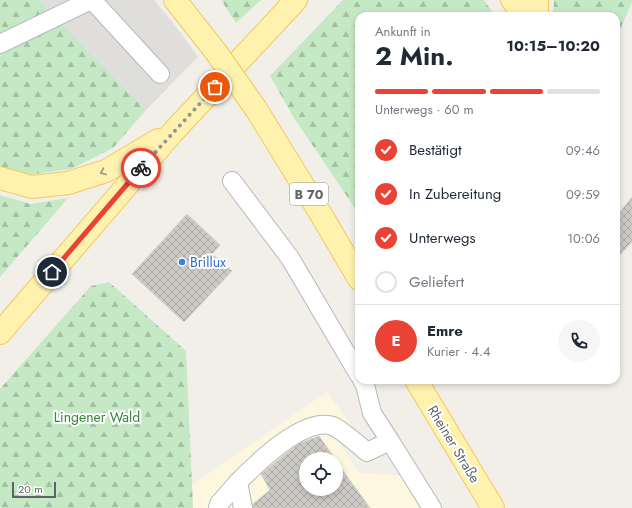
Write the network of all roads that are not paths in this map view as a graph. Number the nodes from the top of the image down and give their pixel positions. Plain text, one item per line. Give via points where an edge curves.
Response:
1 (91, 0) edge
2 (175, 0) edge
3 (512, 0) edge
4 (537, 0) edge
5 (296, 3) edge
6 (520, 12) edge
7 (537, 12) edge
8 (0, 44) edge
9 (160, 74) dead end
10 (173, 132) junction
11 (0, 178) edge
12 (232, 181) dead end
13 (355, 272) edge
14 (0, 333) edge
15 (355, 368) edge
16 (364, 384) edge
17 (418, 384) edge
18 (390, 441) junction
19 (238, 482) junction
20 (425, 505) edge
21 (218, 508) edge
22 (243, 508) edge
23 (494, 508) edge

1 - 8 lane
1 - 9 lane
2 - 13 main road, B 70, bridge via 256,109
3 - 6 main road
4 - 7 main road
5 - 10 main road
10 -> 11 main road via 106,171 68,183 32,187
10 - 14 main road
12 - 15 lane via 290,258
16 - 18 lane via 372,414
17 - 23 main road, Rheiner Straße
18 - 19 lane via 367,452 333,426 317,424 300,431 263,456
18 - 20 lane
19 - 21 lane
19 - 22 lane

